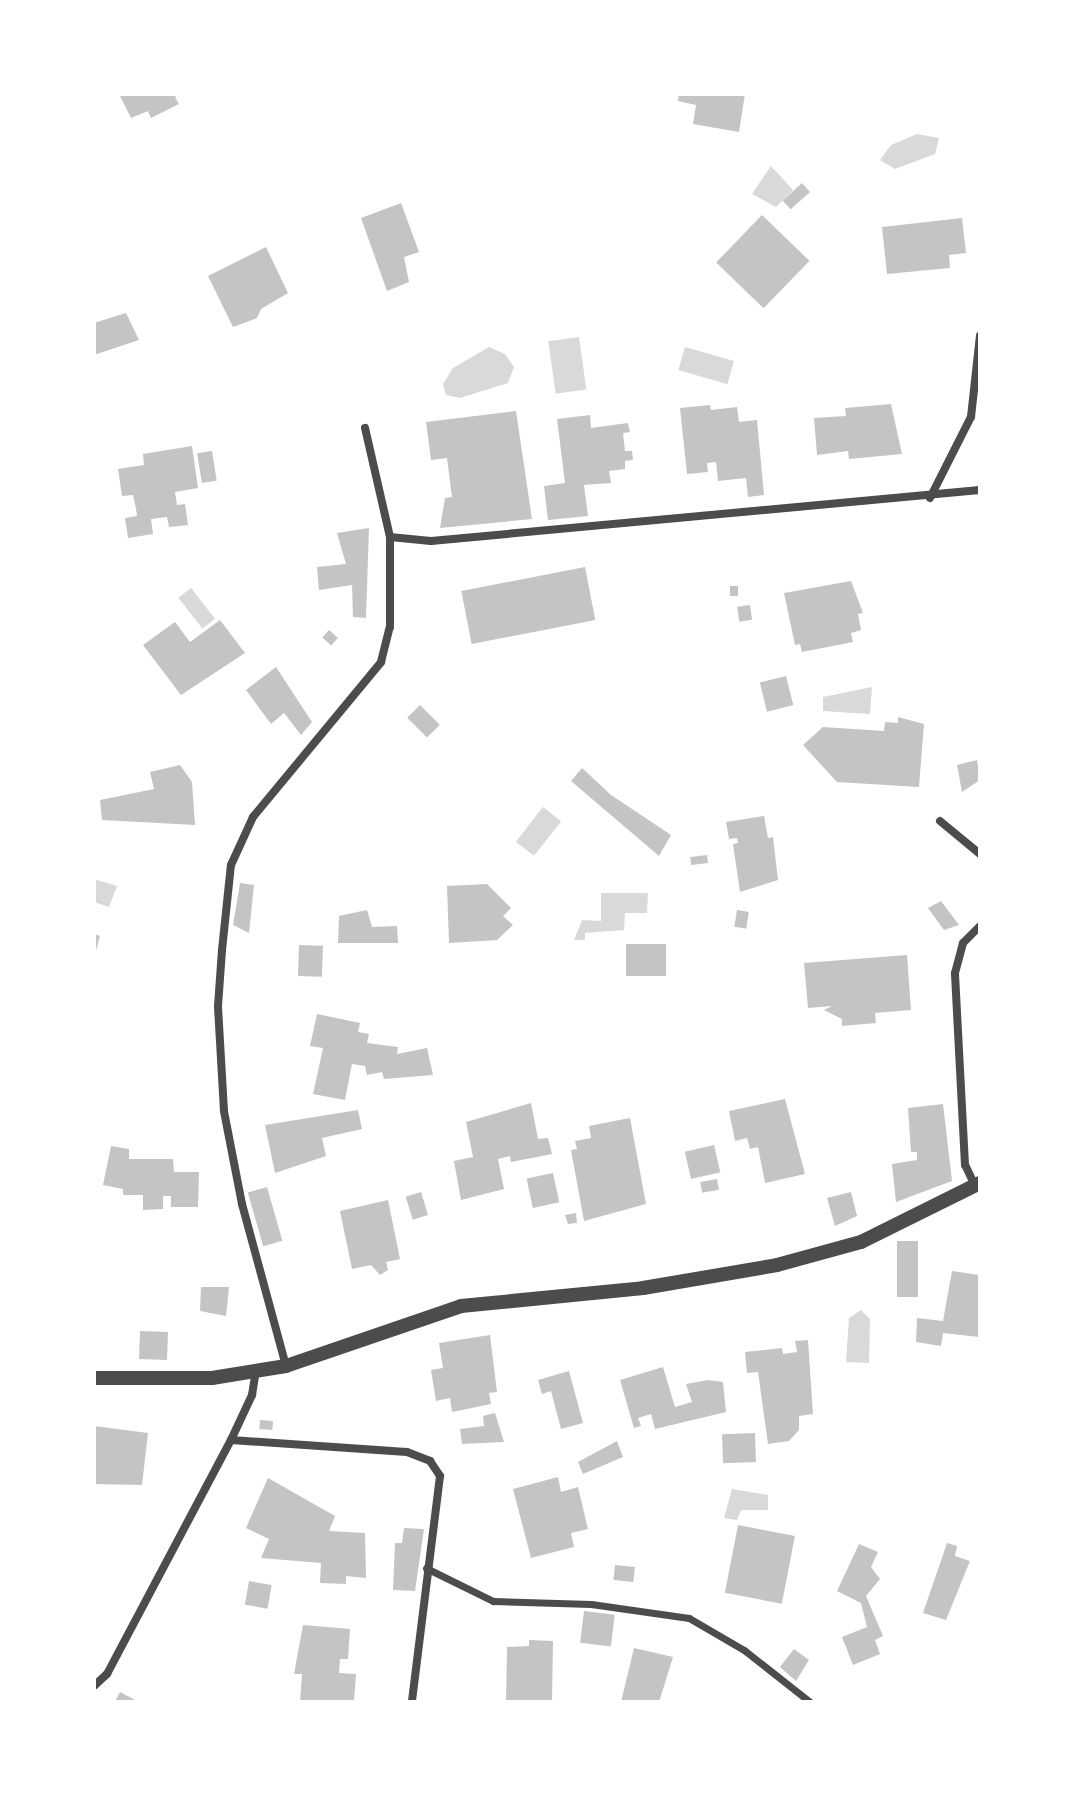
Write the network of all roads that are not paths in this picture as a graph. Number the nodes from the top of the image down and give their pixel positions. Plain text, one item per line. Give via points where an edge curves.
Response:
1 (980, 335) edge
2 (365, 428) dead end
3 (980, 490) edge
4 (930, 498) junction
5 (390, 537) junction
6 (940, 821) dead end
7 (980, 854) edge
8 (980, 926) edge
9 (978, 1185) edge
10 (286, 1366) junction
11 (256, 1371) junction
12 (94, 1378) edge
13 (231, 1440) junction
14 (426, 1568) junction
15 (94, 1686) edge
16 (412, 1702) edge
17 (810, 1702) edge

1 - 4 street via 971,417
2 - 5 street
3 - 4 street
4 - 5 street via 431,541
5 - 10 street via 390,627 381,662 253,817 231,865 218,1006 224,1111 242,1204
6 - 7 street
8 - 9 street via 963,943 955,973 965,1165
9 - 10 street via 884,1232 805,1258 710,1279 461,1306
10 - 11 street
11 - 12 street via 212,1378
11 - 13 street via 252,1395
13 - 14 street via 407,1452 430,1461 440,1476
13 - 15 street via 107,1674
14 - 16 street
14 - 17 street via 493,1601 591,1604 689,1618 744,1650

